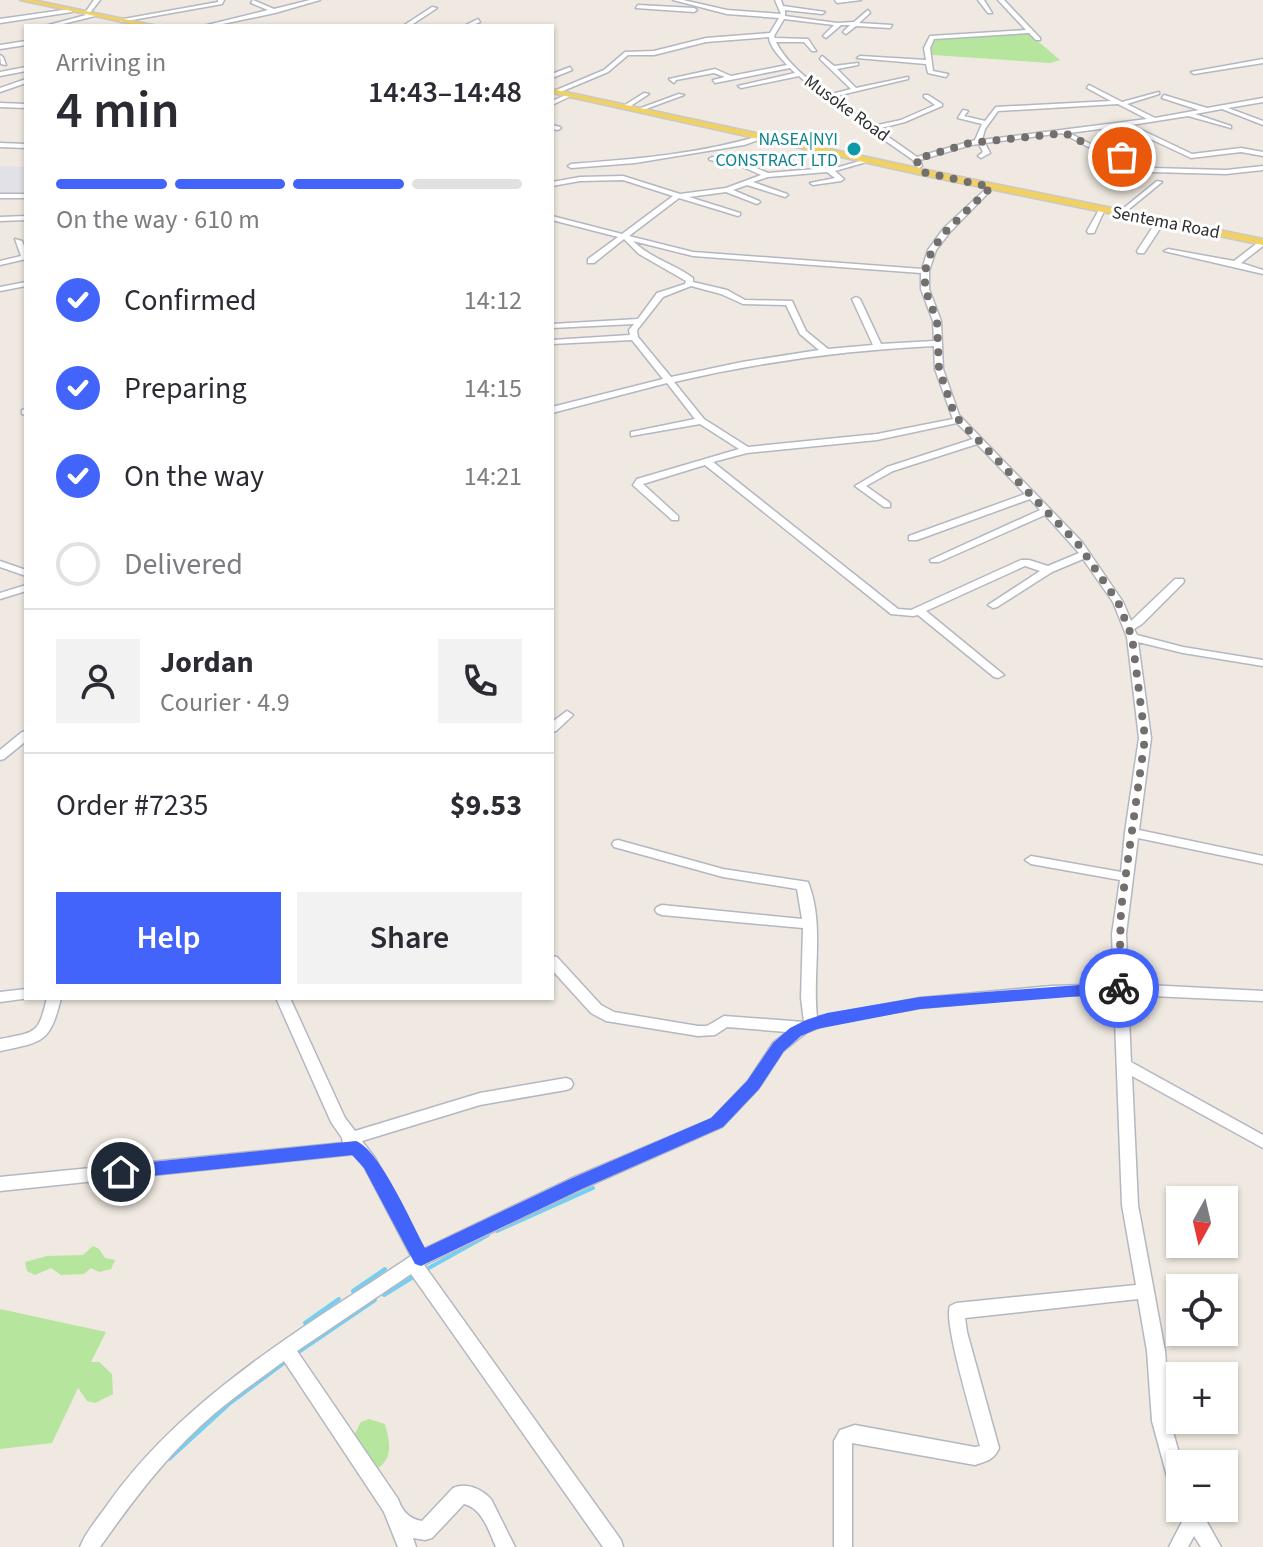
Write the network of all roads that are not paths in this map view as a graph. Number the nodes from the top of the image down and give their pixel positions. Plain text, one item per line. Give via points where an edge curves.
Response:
1 (23, 0) edge
2 (97, 0) edge
3 (221, 0) edge
4 (317, 0) edge
5 (676, 0) edge
6 (981, 0) edge
7 (1001, 0) edge
8 (858, 1) edge
9 (253, 2) dead end
10 (846, 2) edge
11 (811, 3) dead end
12 (781, 5) edge
13 (638, 7) dead end
14 (149, 8) dead end
15 (434, 8) dead end
16 (70, 11) junction
17 (275, 11) junction
18 (721, 11) junction
19 (822, 12) dead end
20 (868, 12) dead end
21 (990, 12) dead end
22 (155, 14) junction
23 (90, 15) junction
24 (782, 17) junction
25 (121, 20) junction
26 (0, 21) edge
27 (478, 21) dead end
28 (56, 24) edge
29 (142, 24) edge
30 (215, 24) edge
31 (409, 24) edge
32 (471, 24) edge
33 (837, 24) junction
34 (855, 24) junction
35 (890, 26) dead end
36 (20, 27) dead end
37 (803, 27) dead end
38 (0, 29) edge
39 (747, 31) dead end
40 (1030, 31) junction
41 (846, 32) dead end
42 (773, 34) junction
43 (826, 36) dead end
44 (1038, 39) dead end
45 (24, 43) edge
46 (0, 47) edge
47 (814, 50) dead end
48 (822, 58) dead end
49 (1263, 61) edge
50 (928, 62) junction
51 (706, 66) dead end
52 (792, 66) junction
53 (832, 68) junction
54 (24, 69) edge
55 (570, 69) dead end
56 (715, 71) junction
57 (1194, 72) dead end
58 (0, 74) edge
59 (800, 74) junction
60 (554, 75) edge
61 (946, 75) dead end
62 (12, 77) dead end
63 (731, 78) junction
64 (906, 78) dead end
65 (24, 80) edge
66 (674, 81) dead end
67 (715, 81) dead end
68 (24, 82) edge
69 (741, 86) dead end
70 (1089, 87) dead end
71 (0, 90) edge
72 (855, 90) junction
73 (554, 91) edge
74 (646, 94) dead end
75 (570, 95) junction
76 (681, 95) dead end
77 (926, 96) dead end
78 (826, 97) junction
79 (1263, 100) edge
80 (554, 102) edge
81 (1120, 103) junction
82 (0, 105) edge
83 (627, 106) junction
84 (1223, 108) junction
85 (24, 109) edge
86 (24, 109) edge
87 (641, 109) junction
88 (965, 111) dead end
89 (1209, 111) junction
90 (0, 112) edge
91 (1191, 115) junction
92 (1155, 120) junction
93 (986, 123) junction
94 (1263, 123) edge
95 (1124, 124) junction
96 (1229, 127) dead end
97 (874, 128) junction
98 (1065, 133) junction
99 (762, 137) junction
100 (980, 142) junction
101 (0, 145) edge
102 (24, 146) edge
103 (1263, 154) edge
104 (981, 156) dead end
105 (1191, 156) junction
106 (712, 159) dead end
107 (916, 159) junction
108 (635, 161) junction
109 (867, 161) junction
110 (1207, 165) dead end
111 (571, 166) dead end
112 (1263, 168) edge
113 (829, 170) junction
114 (922, 172) junction
115 (767, 175) junction
116 (619, 178) junction
117 (1159, 182) dead end
118 (748, 183) junction
119 (813, 183) dead end
120 (554, 184) edge
121 (991, 187) junction
122 (727, 190) junction
123 (785, 195) dead end
124 (0, 196) edge
125 (24, 196) edge
126 (677, 196) junction
127 (757, 202) dead end
128 (1102, 209) junction
129 (1121, 213) junction
130 (738, 214) dead end
131 (24, 218) edge
132 (554, 218) edge
133 (0, 219) edge
134 (1161, 221) junction
135 (1091, 231) dead end
136 (625, 236) junction
137 (18, 241) dead end
138 (1263, 243) edge
139 (1141, 251) dead end
140 (1168, 251) dead end
141 (24, 255) edge
142 (24, 257) edge
143 (591, 261) dead end
144 (0, 263) edge
145 (1235, 264) junction
146 (925, 271) junction
147 (1263, 272) edge
148 (690, 283) junction
149 (24, 284) edge
150 (0, 289) edge
151 (856, 299) dead end
152 (640, 321) junction
153 (554, 326) edge
154 (634, 337) junction
155 (554, 342) edge
156 (936, 343) junction
157 (877, 345) junction
158 (824, 350) junction
159 (672, 381) junction
160 (554, 410) edge
161 (959, 420) junction
162 (701, 421) junction
163 (634, 434) dead end
164 (977, 441) junction
165 (746, 450) junction
166 (706, 461) junction
167 (1029, 496) junction
168 (887, 505) dead end
169 (1045, 511) junction
170 (675, 518) dead end
171 (913, 538) dead end
172 (1086, 554) junction
173 (935, 560) dead end
174 (0, 564) edge
175 (1048, 570) junction
176 (24, 572) edge
177 (1179, 581) dead end
178 (24, 589) edge
179 (0, 596) edge
180 (993, 605) dead end
181 (919, 610) junction
182 (1131, 632) junction
183 (1263, 663) edge
184 (998, 675) dead end
185 (567, 715) dead end
186 (554, 726) edge
187 (24, 737) edge
188 (0, 756) edge
189 (1131, 832) junction
190 (618, 844) dead end
191 (1031, 860) dead end
192 (1263, 860) edge
193 (1126, 877) junction
194 (662, 910) dead end
195 (810, 924) junction
196 (554, 963) edge
197 (1119, 989) junction
198 (24, 994) edge
199 (1263, 996) edge
200 (0, 997) edge
201 (54, 1000) edge
202 (284, 1000) edge
203 (807, 1026) junction
204 (0, 1045) edge
205 (1125, 1065) junction
206 (566, 1084) dead end
207 (1263, 1142) edge
208 (352, 1143) junction
209 (0, 1184) edge
210 (417, 1261) junction
211 (1145, 1291) junction
212 (286, 1349) junction
213 (1169, 1450) edge
214 (395, 1515) junction
215 (1188, 1522) edge
216 (1197, 1522) edge
217 (89, 1547) edge
218 (407, 1547) edge
219 (506, 1547) edge
220 (614, 1547) edge
221 (843, 1547) edge
222 (1178, 1547) edge
223 (1212, 1547) edge

1 - 16 main road
2 - 23 street
3 - 22 street
4 - 17 street
5 - 18 street
6 - 21 street
7 - 40 street
8 - 10 street
9 - 17 street
11 - 12 street
12 - 19 street
12 - 24 street
13 - 18 street
14 - 22 street
15 - 31 street
16 - 23 main road
16 - 26 street
17 - 30 street
18 - 24 street
20 - 34 street
22 - 25 street
23 - 25 main road
23 - 28 street
24 - 33 street
24 - 42 street
25 - 29 main road
27 - 32 street
33 - 34 street
33 - 43 street
34 - 35 street
34 - 41 street
36 - 38 street
37 - 42 street
39 - 42 street
40 - 44 street
40 - 50 street via 932,37
42 - 47 street via 806,40
42 - 52 street, Musoke Road
42 - 73 street via 627,53 606,71
45 - 46 street
48 - 53 street
49 - 57 street
50 - 53 street via 858,61
50 - 61 street via 930,72
51 - 56 street
52 - 59 street, Musoke Road
52 - 63 street
53 - 72 street
54 - 58 street
55 - 60 street
56 - 63 street
56 - 66 street
59 - 69 street
59 - 78 street, Musoke Road
62 - 65 street
63 - 67 street
64 - 72 street
68 - 71 street
70 - 81 street
72 - 78 street
73 - 75 main road, Sentema Road
74 - 83 street
75 - 80 street
75 - 83 main road, Sentema Road
76 - 87 street
77 - 97 street via 940,105
78 - 97 street, Musoke Road
79 - 84 street
81 - 89 street via 1161,95
81 - 92 street
81 - 93 street via 996,109
82 - 85 street
83 - 87 main road, Sentema Road
84 - 89 street
84 - 94 street
86 - 90 street
87 - 99 main road, Sentema Road
88 - 93 street via 960,117
89 - 91 street
91 - 92 street
91 - 96 street
92 - 95 street
93 - 100 street
95 - 98 street
95 - 105 street
97 - 107 street, Musoke Road
98 - 100 street
98 - 112 street via 1151,170
99 - 108 street
99 - 109 main road, Sentema Road
100 - 104 street via 987,153
100 - 107 street
101 - 102 street
103 - 105 street via 1241,150
105 - 110 street
106 - 115 street
107 - 114 street, Musoke Road
108 - 111 street
108 - 116 street
109 - 113 street
109 - 114 main road, Sentema Road
113 - 115 street
113 - 119 street via 841,179
114 - 121 main road, Sentema Road
115 - 118 street
116 - 120 street
116 - 126 street
117 - 129 street
118 - 122 street
118 - 123 street
121 - 128 main road, Sentema Road
121 - 146 street via 938,240
122 - 126 street
122 - 127 street
124 - 125 street
126 - 130 street
126 - 136 street
128 - 129 main road, Sentema Road
128 - 135 street
129 - 134 main road, Sentema Road
131 - 133 street
132 - 136 street
134 - 138 main road, Sentema Road
134 - 139 street
136 - 143 street
136 - 146 street via 735,259
136 - 148 street via 648,259
137 - 141 street
138 - 145 street
140 - 145 street
142 - 144 street
145 - 147 street
146 - 156 street via 926,297 937,321
148 - 152 street via 660,295
148 - 158 street via 739,302 789,303 803,332
149 - 150 street
151 - 157 street
152 - 153 street
152 - 154 street
154 - 155 street
154 - 159 street
156 - 157 street
156 - 161 street via 939,369
157 - 158 street
158 - 159 street
159 - 160 street
159 - 162 street
161 - 164 street
161 - 165 street via 877,437
162 - 163 street
162 - 165 street
164 - 167 street
164 - 168 street via 890,469 860,486
165 - 166 street
166 - 170 street via 638,484
166 - 181 street via 895,612
167 - 169 street
167 - 171 street
169 - 172 street
169 - 173 street
172 - 175 street
172 - 182 street
174 - 176 street
175 - 180 street
175 - 181 street via 1025,562
177 - 182 street
178 - 179 street
181 - 184 street
182 - 183 street via 1183,650
182 - 189 street via 1145,738
185 - 186 street
187 - 188 street
189 - 192 street
189 - 193 street
190 - 195 street via 723,873 803,885
191 - 193 street
193 - 197 street
194 - 195 street
195 - 203 street
196 - 203 street via 596,1009 611,1017 698,1031 710,1031 724,1021
197 - 199 street
197 - 203 street via 920,1003
197 - 205 street
198 - 200 street
201 - 204 street via 41,1035
202 - 208 street
203 - 210 street via 778,1047 753,1085 717,1123
205 - 207 street
205 - 211 street via 1130,1205
206 - 208 street via 480,1099
208 - 209 street
208 - 210 street via 370,1163
210 - 212 street
210 - 220 street
211 - 213 street
211 - 221 street via 956,1311 990,1448 975,1456 846,1436
212 - 214 street
212 - 217 street via 185,1430 132,1486
214 - 218 street
214 - 219 street via 409,1528 425,1531 460,1494 470,1494 484,1503
215 - 222 street
216 - 223 street

